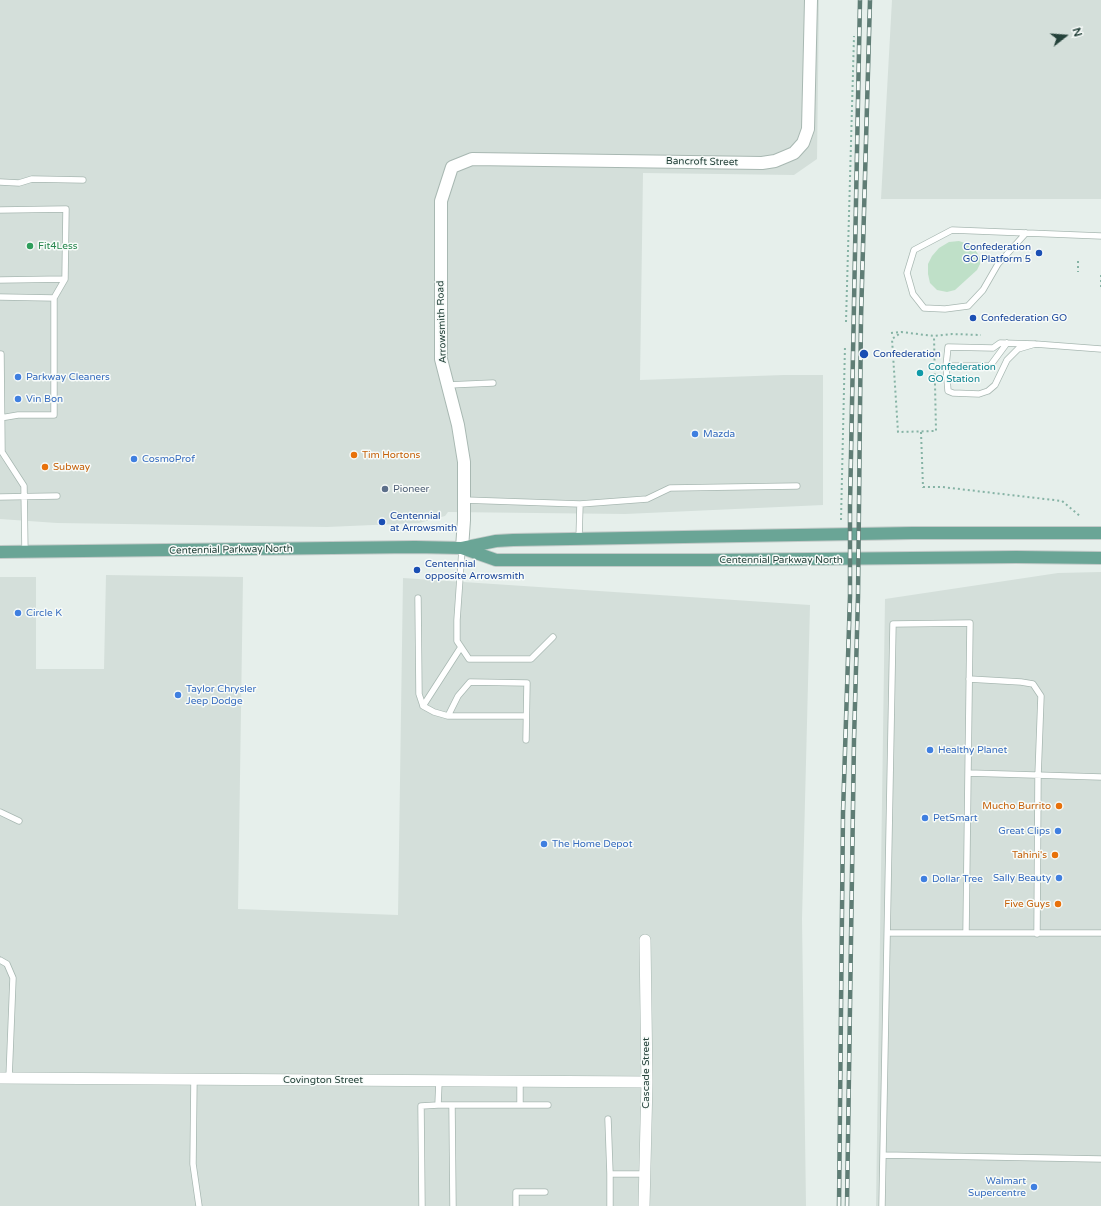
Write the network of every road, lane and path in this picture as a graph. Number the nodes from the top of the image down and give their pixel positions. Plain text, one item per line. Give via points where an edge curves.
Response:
1 (811, 0) edge
2 (854, 36) dead end
3 (452, 167) joint
4 (83, 180) dead end
5 (0, 182) edge
6 (0, 210) edge
7 (1026, 233) junction
8 (1101, 236) edge
9 (1078, 261) dead end
10 (1078, 272) dead end
11 (1101, 274) edge
12 (65, 279) junction
13 (0, 280) edge
14 (1101, 287) edge
15 (0, 297) edge
16 (54, 298) junction
17 (846, 322) dead end
18 (902, 332) junction
19 (891, 333) dead end
20 (981, 335) dead end
21 (934, 336) junction
22 (1007, 343) junction
23 (1035, 344) junction
24 (845, 345) dead end
25 (1101, 349) edge
26 (0, 354) edge
27 (946, 366) junction
28 (493, 383) dead end
29 (448, 385) junction
30 (1, 418) edge
31 (921, 432) junction
32 (797, 486) dead end
33 (57, 496) dead end
34 (0, 497) edge
35 (24, 497) junction
36 (464, 500) junction
37 (580, 504) junction
38 (1080, 516) dead end
39 (841, 520) dead end
40 (1101, 533) edge
41 (579, 539) junction
42 (462, 548) junction
43 (0, 552) edge
44 (25, 552) junction
45 (1101, 558) edge
46 (418, 598) dead end
47 (553, 637) dead end
48 (461, 647) junction
49 (969, 679) junction
50 (423, 706) junction
51 (448, 716) junction
52 (526, 716) junction
53 (526, 740) dead end
54 (968, 773) junction
55 (1038, 776) junction
56 (1101, 777) edge
57 (0, 812) edge
58 (19, 821) dead end
59 (888, 933) junction
60 (966, 933) junction
61 (1101, 933) edge
62 (1038, 934) junction
63 (645, 940) dead end
64 (0, 960) edge
65 (4, 1078) edge
66 (194, 1079) junction
67 (439, 1081) junction
68 (520, 1081) junction
69 (647, 1082) junction
70 (438, 1105) junction
71 (452, 1105) junction
72 (520, 1105) junction
73 (548, 1105) dead end
74 (608, 1119) dead end
75 (883, 1155) junction
76 (1101, 1159) edge
77 (610, 1174) junction
78 (644, 1174) junction
79 (545, 1192) dead end
80 (200, 1206) edge
81 (422, 1206) edge
82 (452, 1206) edge
83 (516, 1206) edge
84 (610, 1206) edge
85 (644, 1206) edge
86 (882, 1206) edge

1 - 3 street, Bancroft Street via 808,129 803,143 794,153 762,163 472,159
2 - 17 path
3 - 29 street, Arrowsmith Road via 441,201 441,359
4 - 5 lane via 32,179
6 - 12 lane via 66,209
7 - 7 lane via 952,230 914,250 907,273 913,294 924,308 968,306 983,290 998,264
7 - 8 lane
9 - 10 path
11 - 14 path
12 - 13 lane
12 - 16 lane
15 - 16 lane
16 - 30 lane via 54,415 18,415
18 - 19 path
18 - 21 path
18 - 31 path via 892,339 898,432
20 - 21 path
21 - 31 path via 936,431
22 - 23 lane
22 - 27 lane via 990,366
22 - 27 lane via 1000,343 994,348 948,347
23 - 25 lane
23 - 27 lane via 1018,349 1007,360 996,385 979,394 948,391
24 - 39 path
26 - 30 lane
28 - 29 lane
29 - 36 street, Arrowsmith Road via 464,462
30 - 35 lane via 2,452 24,486
31 - 38 path via 923,487 1062,501
32 - 37 lane via 670,488 647,499
33 - 35 lane
34 - 35 lane
35 - 44 lane
36 - 37 lane
36 - 42 street, Arrowsmith Road
37 - 41 lane
40 - 41 main road, Centennial Parkway North via 912,533
41 - 42 main road, Centennial Parkway North via 496,541
42 - 44 main road, Centennial Parkway North
42 - 45 main road, Centennial Parkway North via 496,560
42 - 48 lane via 457,620 457,641
43 - 44 main road, Centennial Parkway North
46 - 50 lane via 419,694
47 - 48 lane via 531,659 469,659
48 - 50 lane
49 - 54 lane
49 - 55 lane via 1033,684 1041,696
49 - 59 lane via 970,623 893,624
50 - 51 lane
51 - 52 lane
51 - 52 lane via 458,696 470,682 527,683
52 - 53 lane
54 - 55 lane
54 - 60 lane
55 - 56 lane
55 - 62 lane
57 - 58 lane
59 - 60 lane
59 - 75 lane
60 - 62 lane
61 - 62 lane
63 - 69 street, Cascade Street
64 - 65 lane via 7,964 13,978
65 - 66 street, Covington Street
66 - 67 street, Covington Street
66 - 80 lane via 193,1164
67 - 68 street, Covington Street
67 - 70 lane
68 - 69 street, Covington Street
68 - 72 lane
69 - 78 street, Cascade Street
70 - 71 lane
70 - 81 lane via 421,1106
71 - 72 lane
71 - 82 lane
72 - 73 lane
74 - 77 lane
75 - 76 lane
75 - 86 lane
77 - 78 lane
77 - 84 lane
78 - 85 street, Cascade Street
79 - 83 lane via 516,1192

